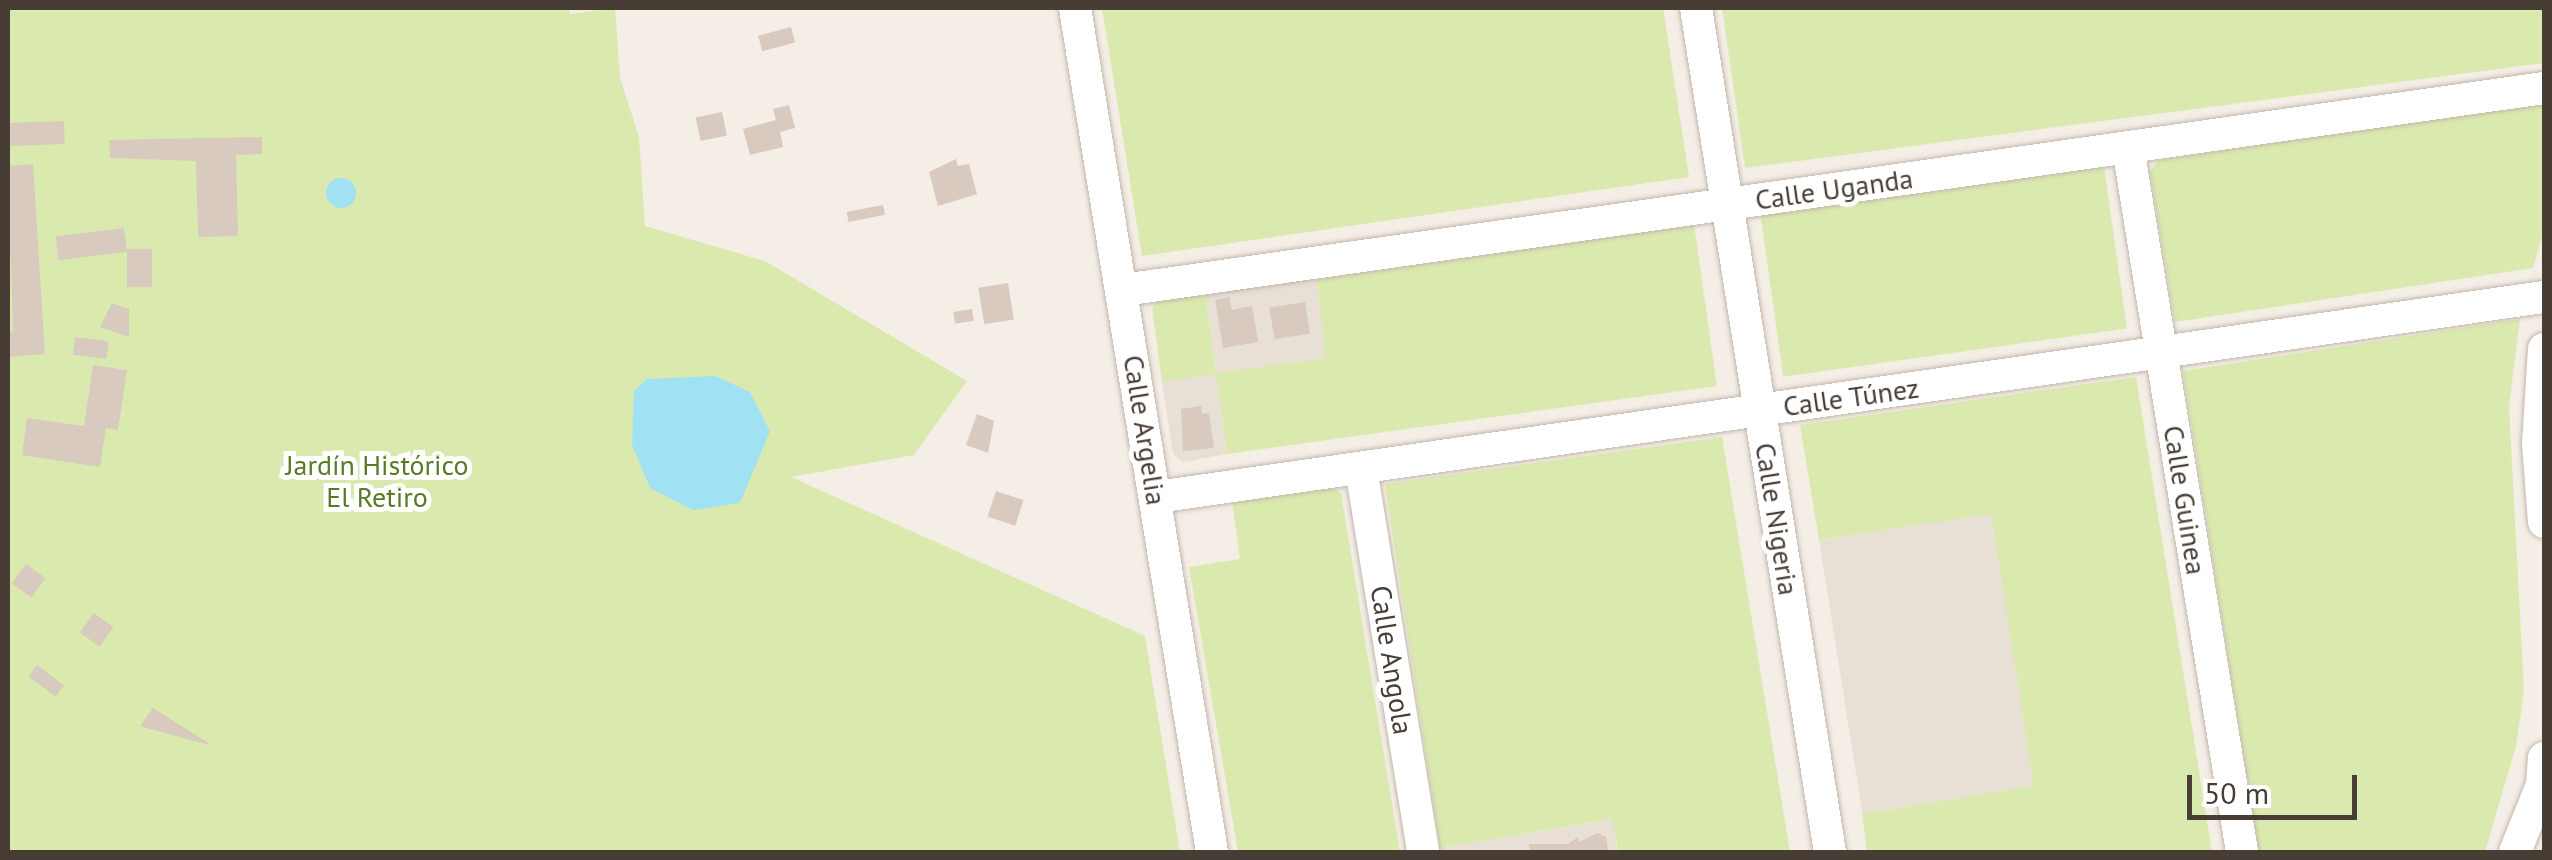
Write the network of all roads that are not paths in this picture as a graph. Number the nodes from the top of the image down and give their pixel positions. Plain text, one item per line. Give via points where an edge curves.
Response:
1 (1076, 8) edge
2 (1696, 8) edge
3 (2544, 88) edge
4 (2128, 147) junction
5 (1727, 204) junction
6 (1123, 290) junction
7 (2544, 297) edge
8 (2544, 349) edge
9 (2162, 353) junction
10 (1760, 410) junction
11 (2541, 444) edge
12 (1362, 468) junction
13 (1157, 498) junction
14 (2544, 522) edge
15 (2544, 758) edge
16 (1212, 852) edge
17 (1423, 852) edge
18 (1830, 852) edge
19 (2242, 852) edge
20 (2515, 852) edge

1 - 6 street, Calle Argelia
2 - 5 street, Calle Nigeria
3 - 4 street, Calle Uganda
4 - 5 street, Calle Uganda
4 - 9 street, Calle Guinea
5 - 6 street, Calle Uganda
5 - 10 street, Calle Nigeria
6 - 13 street, Calle Argelia
7 - 9 street, Calle Túnez
8 - 11 street
9 - 10 street, Calle Túnez
9 - 19 street, Calle Guinea
10 - 12 street, Calle Túnez
10 - 18 street, Calle Nigeria
11 - 14 street
12 - 13 street, Calle Túnez
12 - 17 street, Calle Angola
13 - 16 street, Calle Argelia
15 - 20 street via 2542,786

